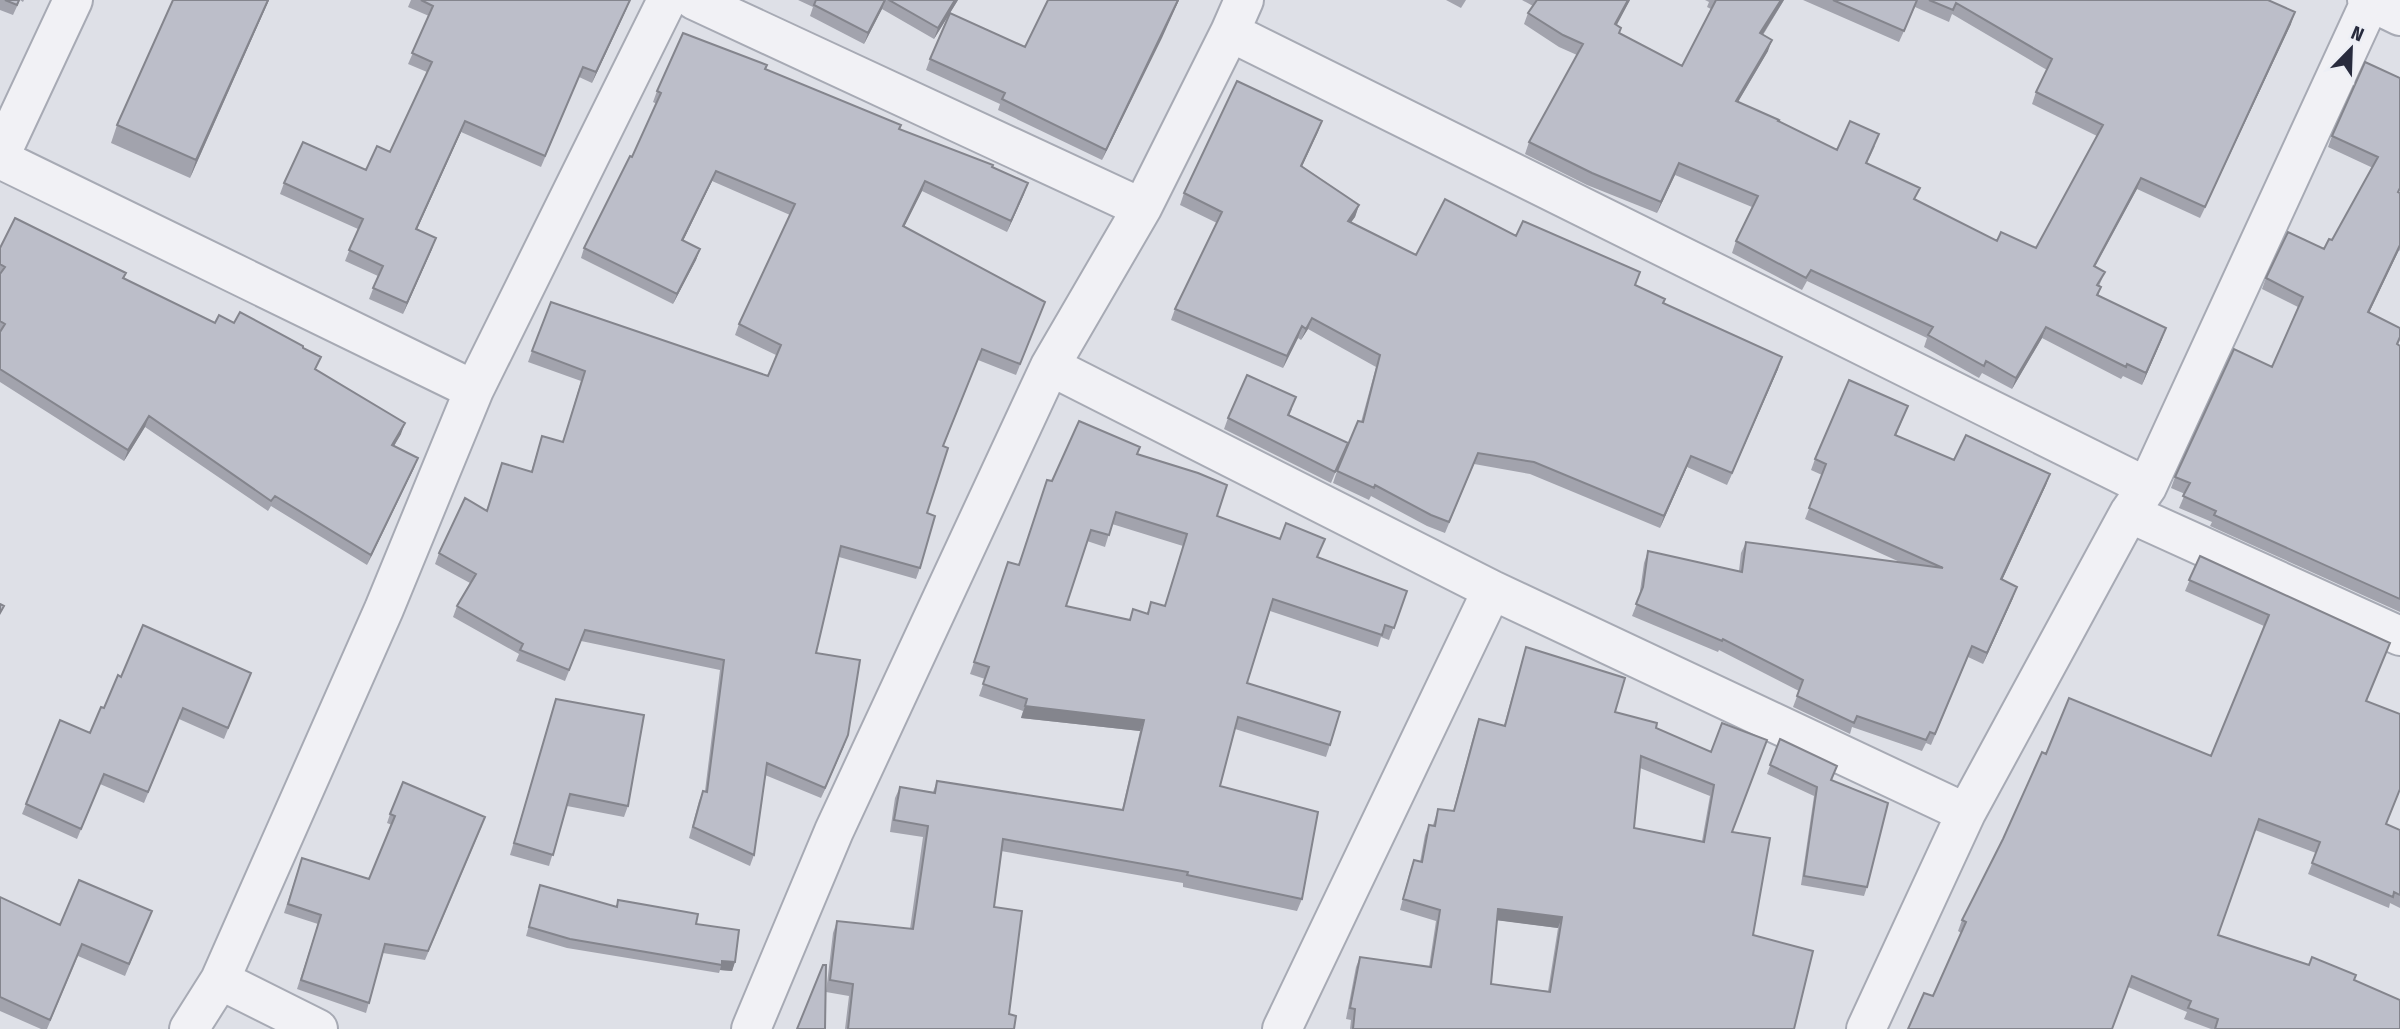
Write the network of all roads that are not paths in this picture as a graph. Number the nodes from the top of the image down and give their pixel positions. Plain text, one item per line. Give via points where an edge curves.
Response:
1 (73, 0) edge
2 (667, 0) edge
3 (694, 0) edge
4 (2377, 5) edge
5 (1237, 16) edge
6 (0, 158) edge
7 (1142, 208) junction
8 (1050, 366) junction
9 (474, 390) junction
10 (2138, 500) junction
11 (1492, 590) junction
12 (2400, 636) edge
13 (1966, 813) junction
14 (220, 980) junction
15 (189, 1029) edge
16 (318, 1029) edge
17 (751, 1029) edge
18 (1282, 1029) edge
19 (1866, 1029) edge

1 - 6 street
2 - 9 street
3 - 7 street
4 - 10 street
5 - 7 street
5 - 10 street
6 - 9 street
7 - 8 street
8 - 11 street
8 - 17 street via 834,831
9 - 14 street via 384,609
10 - 12 street
10 - 13 street
11 - 13 street
11 - 18 street
13 - 19 street
14 - 15 street
14 - 16 street

